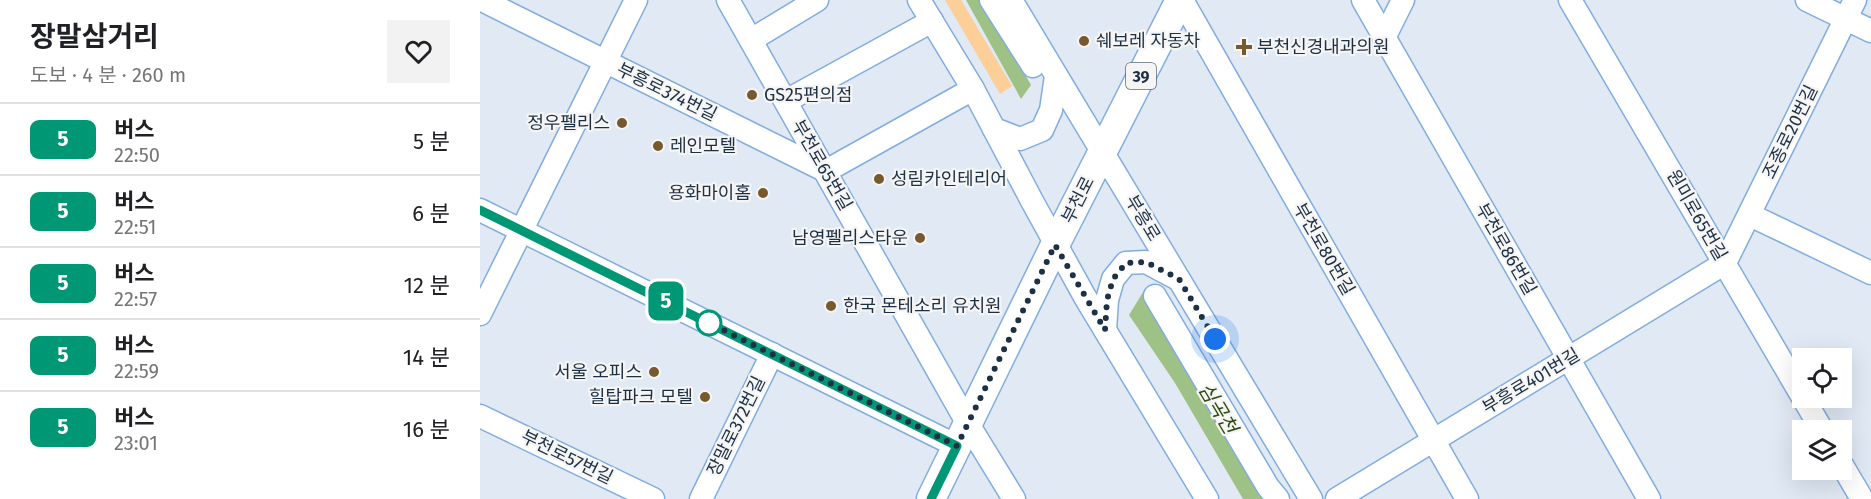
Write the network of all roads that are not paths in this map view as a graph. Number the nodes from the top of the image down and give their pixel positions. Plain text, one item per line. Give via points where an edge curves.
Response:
1 (482, 0) edge
2 (636, 0) edge
3 (728, 0) edge
4 (817, 0) edge
5 (920, 0) edge
6 (991, 0) edge
7 (1011, 0) edge
8 (1181, 0) edge
9 (1363, 0) edge
10 (1403, 0) edge
11 (1570, 0) edge
12 (1807, 0) edge
13 (1850, 9) edge
14 (932, 21) junction
15 (1871, 31) edge
16 (1384, 38) junction
17 (751, 40) junction
18 (605, 62) junction
19 (1046, 74) junction
20 (973, 89) junction
21 (786, 101) junction
22 (994, 129) junction
23 (1102, 153) junction
24 (826, 171) junction
25 (480, 210) edge
26 (1750, 215) junction
27 (522, 230) junction
28 (1055, 245) junction
29 (1725, 263) junction
30 (1871, 273) edge
31 (1179, 279) junction
32 (1155, 296) dead end
33 (480, 314) edge
34 (1105, 330) junction
35 (772, 354) junction
36 (1568, 358) junction
37 (480, 416) edge
38 (1816, 420) edge
39 (963, 435) junction
40 (1433, 440) junction
41 (1851, 480) edge
42 (1270, 495) edge
43 (653, 499) edge
44 (701, 499) edge
45 (931, 499) edge
46 (1014, 499) edge
47 (1207, 499) edge
48 (1311, 499) edge
49 (1337, 499) edge
50 (1467, 499) edge
51 (1649, 499) edge
52 (1862, 499) edge

1 - 18 street, 부흥로374번길
2 - 18 street, 부흥로374번길
3 - 17 street, 부천로65번길
4 - 17 street
5 - 14 street
6 - 19 street
7 - 19 street, 부흥로
8 - 23 main road, 부천로 / 39
8 - 40 street, 부천로80번길
9 - 16 street, 부천로86번길
10 - 16 street
11 - 29 street, 원미로65번길
12 - 13 street
13 - 15 street
13 - 26 street, 조종로20번길
14 - 20 street
14 - 21 street
16 - 36 street, 부천로86번길
17 - 21 street, 부천로65번길
18 - 24 street, 부흥로374번길
18 - 27 street, 부흥로374번길
19 - 22 street via 1052,110 1042,130 1020,139
19 - 23 street, 부흥로
20 - 22 street
20 - 24 street
21 - 24 street, 부천로65번길
22 - 28 street
23 - 28 main road, 부천로 / 39
23 - 31 street, 부흥로
24 - 39 street, 부천로65번길
25 - 27 street
26 - 29 street, 조종로20번길
26 - 30 street
27 - 33 street, 부흥로374번길
27 - 35 street
28 - 34 street
28 - 39 main road, 부천로 / 39
29 - 36 street, 부흥로401번길
29 - 38 street, 원미로65번길
31 - 34 street via 1146,262 1126,263 1113,279
31 - 48 street, 부흥로
32 - 42 street
34 - 47 street
35 - 39 street
35 - 44 street, 장말로372번길
36 - 40 street, 부흥로401번길
36 - 51 street, 부천로86번길
37 - 43 street, 부천로57번길
39 - 45 main road, 부천로 / 39
39 - 46 street, 부천로65번길
40 - 49 street, 부흥로401번길
40 - 50 street, 부천로80번길
41 - 52 street

